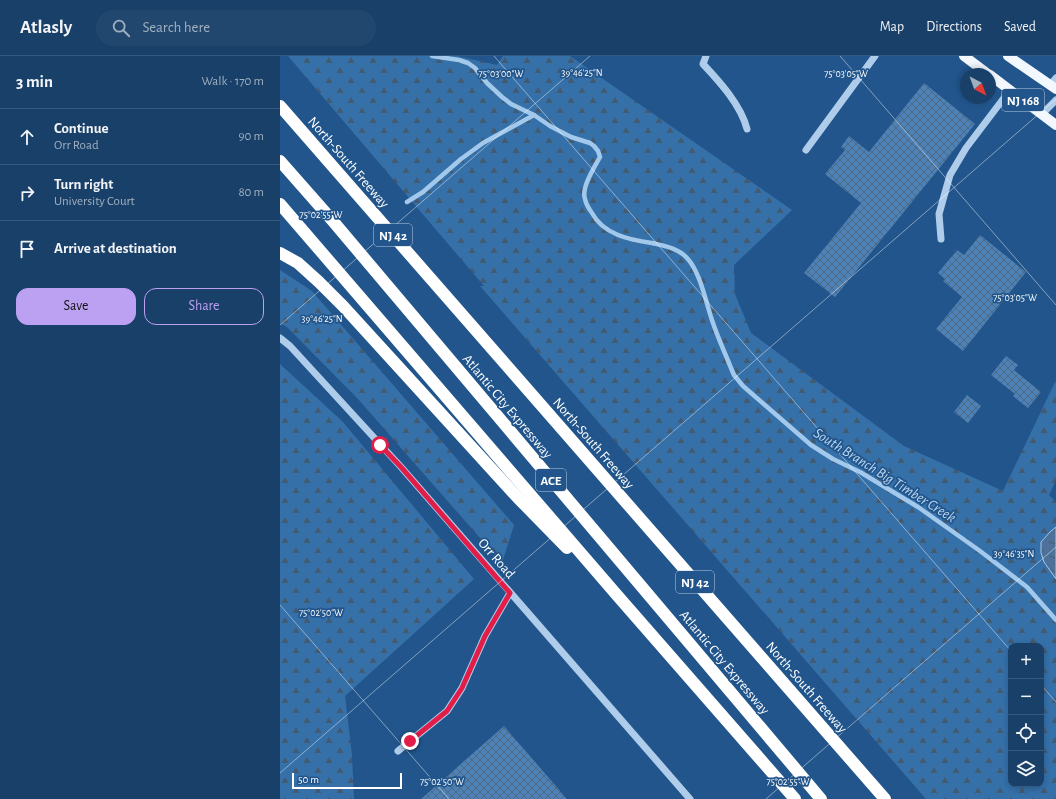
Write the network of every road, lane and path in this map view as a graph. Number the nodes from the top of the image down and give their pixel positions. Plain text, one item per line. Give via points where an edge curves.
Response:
1 (706, 56) edge
2 (875, 56) edge
3 (964, 56) edge
4 (1008, 56) edge
5 (980, 68) edge
6 (996, 80) edge
7 (1054, 84) edge
8 (1010, 90) junction
9 (1056, 100) edge
10 (280, 106) edge
11 (1042, 114) junction
12 (1056, 125) edge
13 (747, 129) dead end
14 (806, 150) dead end
15 (280, 161) edge
16 (280, 204) edge
17 (942, 239) dead end
18 (280, 253) edge
19 (280, 338) edge
20 (510, 593) junction
21 (616, 594) junction
22 (398, 751) dead end
23 (690, 799) edge
24 (795, 799) edge
25 (821, 799) edge
26 (885, 799) edge

1 - 13 street via 703,64 722,84 744,118
2 - 14 street
3 - 5 main road, NJ 168
4 - 7 main road, NJ 168
6 - 8 main road, NJ 168
8 - 11 main road, NJ 168
8 - 17 street via 966,148 950,175 939,214
9 - 11 street
10 - 26 highway, North-South Freeway / NJ 42
11 - 12 main road, NJ 168
15 - 25 highway, Atlantic City Expressway / ACE
16 - 21 highway
18 - 21 highway via 298,263 343,306 518,498
19 - 20 street, Orr Road via 401,467
20 - 22 street via 485,636 462,688 447,711
20 - 23 street, Orr Road
21 - 24 highway

